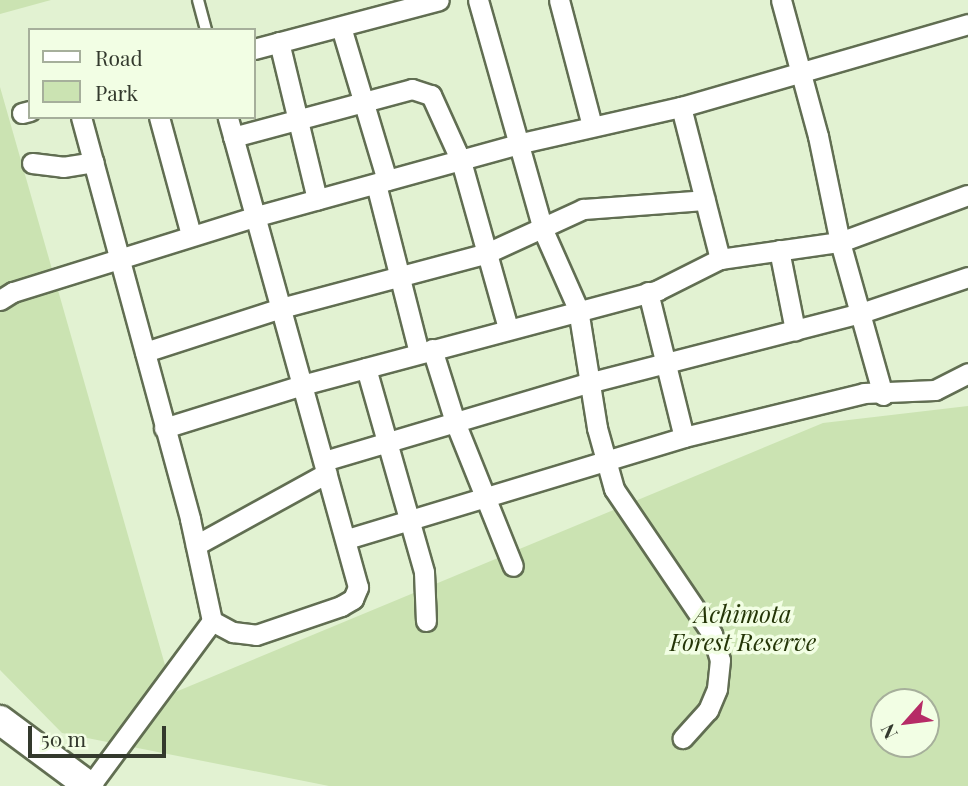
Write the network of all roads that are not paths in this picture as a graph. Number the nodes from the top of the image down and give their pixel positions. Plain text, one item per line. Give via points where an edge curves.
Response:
1 (198, 0) edge
2 (439, 0) edge
3 (478, 0) edge
4 (559, 0) edge
5 (781, 0) edge
6 (968, 24) edge
7 (341, 27) junction
8 (205, 28) edge
9 (279, 42) junction
10 (256, 48) edge
11 (802, 72) junction
12 (366, 100) junction
13 (681, 107) junction
14 (82, 119) edge
15 (160, 119) edge
16 (228, 119) edge
17 (298, 120) junction
18 (592, 126) junction
19 (233, 137) junction
20 (522, 143) junction
21 (461, 160) junction
22 (94, 162) junction
23 (32, 163) dead end
24 (382, 182) junction
25 (968, 195) edge
26 (317, 200) junction
27 (705, 200) junction
28 (257, 216) junction
29 (543, 230) junction
30 (191, 235) junction
31 (840, 243) junction
32 (779, 250) junction
33 (487, 253) junction
34 (121, 258) junction
35 (720, 259) junction
36 (968, 277) edge
37 (400, 278) junction
38 (648, 292) junction
39 (0, 300) edge
40 (281, 308) junction
41 (579, 309) junction
42 (861, 313) junction
43 (508, 328) junction
44 (795, 330) junction
45 (426, 351) junction
46 (145, 352) junction
47 (667, 363) junction
48 (366, 368) junction
49 (968, 373) edge
50 (589, 383) junction
51 (302, 385) junction
52 (883, 395) junction
53 (455, 422) junction
54 (164, 429) junction
55 (684, 437) junction
56 (386, 443) junction
57 (607, 461) junction
58 (326, 467) junction
59 (484, 497) junction
60 (411, 520) junction
61 (347, 538) junction
62 (195, 545) junction
63 (513, 566) dead end
64 (212, 621) junction
65 (426, 621) dead end
66 (0, 720) edge
67 (683, 738) dead end
68 (90, 786) edge

1 - 8 lane
2 - 7 street
3 - 20 street
4 - 18 street
5 - 11 street
6 - 11 street
7 - 9 street
7 - 12 street
9 - 10 street
9 - 17 street
11 - 13 street
11 - 31 street
12 - 17 street
12 - 21 street via 412,89 431,95
12 - 24 street
13 - 18 street
13 - 27 street
14 - 22 street
15 - 30 street
16 - 19 street
17 - 19 street
17 - 26 street
18 - 20 street
19 - 28 street
20 - 21 street
20 - 29 street
21 - 24 street
21 - 33 street
22 - 23 street via 63,167
22 - 34 street
24 - 26 street
24 - 37 street
25 - 31 street
26 - 28 street
27 - 29 street via 583,209
27 - 35 street
28 - 30 street
28 - 40 street
29 - 33 street
29 - 41 street
30 - 34 street
31 - 32 street
31 - 42 street
32 - 35 street
32 - 44 street
33 - 37 street
33 - 43 street
34 - 39 street
34 - 46 street
35 - 38 street via 684,280
36 - 42 street
37 - 40 street
37 - 45 street
38 - 41 street
38 - 47 street
40 - 46 street
40 - 51 street
41 - 43 street
41 - 50 street
42 - 44 street
42 - 52 street
43 - 45 street
44 - 47 street
45 - 48 street
45 - 53 street
46 - 54 street
47 - 50 street
47 - 55 street
48 - 51 street
48 - 56 street
49 - 52 street via 934,390
50 - 53 street
50 - 57 street
51 - 54 street
51 - 58 street
52 - 55 street via 863,393
53 - 56 street
53 - 59 street
54 - 62 street
55 - 57 street
56 - 58 street
56 - 60 street
57 - 59 street
57 - 67 street via 614,489 712,634 720,660 717,689 708,710
58 - 61 street
58 - 62 street
59 - 60 street
59 - 63 street
60 - 61 street
60 - 65 street via 424,572
61 - 64 street via 358,587 353,599 256,635 233,632
62 - 64 street
64 - 68 street
66 - 68 main road

